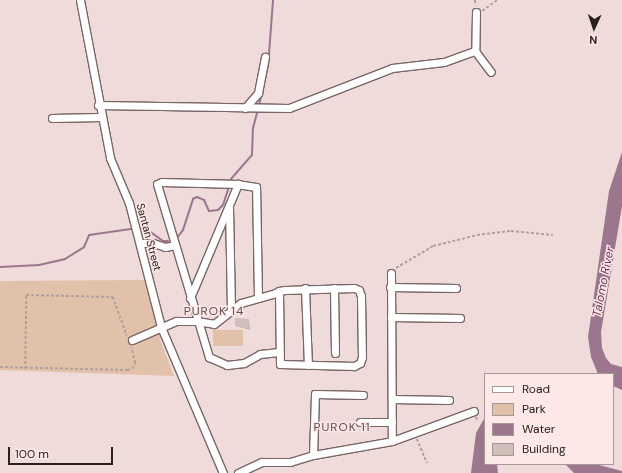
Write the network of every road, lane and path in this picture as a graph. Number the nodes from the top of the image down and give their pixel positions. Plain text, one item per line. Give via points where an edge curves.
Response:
1 (80, 0) edge
2 (497, 0) edge
3 (476, 12) joint
4 (475, 52) junction
5 (266, 57) dead end
6 (491, 72) dead end
7 (98, 105) junction
8 (245, 108) junction
9 (101, 117) junction
10 (52, 118) dead end
11 (238, 184) junction
12 (229, 202) junction
13 (552, 235) dead end
14 (140, 243) junction
15 (175, 245) junction
16 (391, 273) joint
17 (390, 287) junction
18 (305, 288) junction
19 (334, 288) junction
20 (456, 288) dead end
21 (279, 291) junction
22 (190, 298) junction
23 (258, 298) junction
24 (231, 310) junction
25 (391, 317) junction
26 (460, 318) dead end
27 (196, 321) junction
28 (161, 327) junction
29 (132, 340) junction
30 (279, 352) junction
31 (335, 353) dead end
32 (308, 365) junction
33 (0, 367) edge
34 (25, 369) junction
35 (363, 395) dead end
36 (392, 399) junction
37 (449, 400) dead end
38 (474, 411) dead end
39 (360, 422) dead end
40 (392, 422) junction
41 (415, 433) junction
42 (392, 441) junction
43 (313, 454) junction
44 (427, 463) dead end
45 (223, 473) edge
46 (238, 473) edge

1 - 7 street, Santan Street
2 - 3 path
3 - 4 street
4 - 6 street
4 - 8 street via 448,61 392,68 289,108
5 - 8 street via 258,93
7 - 8 street via 155,104
7 - 9 street, Santan Street
9 - 10 street
9 - 14 street, Santan Street via 114,171 124,190
11 - 12 street
11 - 15 street via 157,184
11 - 23 street via 251,185 257,189
12 - 22 street
12 - 24 street
13 - 16 path via 496,232 442,243 400,265
14 - 15 street via 153,243 165,247
14 - 28 street, Santan Street
15 - 22 street
16 - 17 street
17 - 20 street
17 - 25 street
18 - 19 street
18 - 21 street
18 - 32 street
19 - 31 street
19 - 32 street via 354,288 360,292 362,360 354,366
21 - 23 street
21 - 30 street
22 - 27 street
23 - 24 street via 241,303
24 - 27 street via 224,319 214,324
25 - 26 street
25 - 36 street
27 - 28 street via 176,321
27 - 30 street via 206,352 218,363 244,363 254,356
28 - 29 street
28 - 45 street, Santan Street
29 - 34 path via 135,363 132,369
29 - 34 path via 126,335 113,297 26,295
30 - 32 street via 282,365
33 - 34 path
35 - 43 street via 315,394
36 - 37 street
36 - 40 street
38 - 41 street
39 - 40 street
40 - 42 street
41 - 42 street
41 - 44 path
42 - 43 street
43 - 46 street via 290,462 262,462

